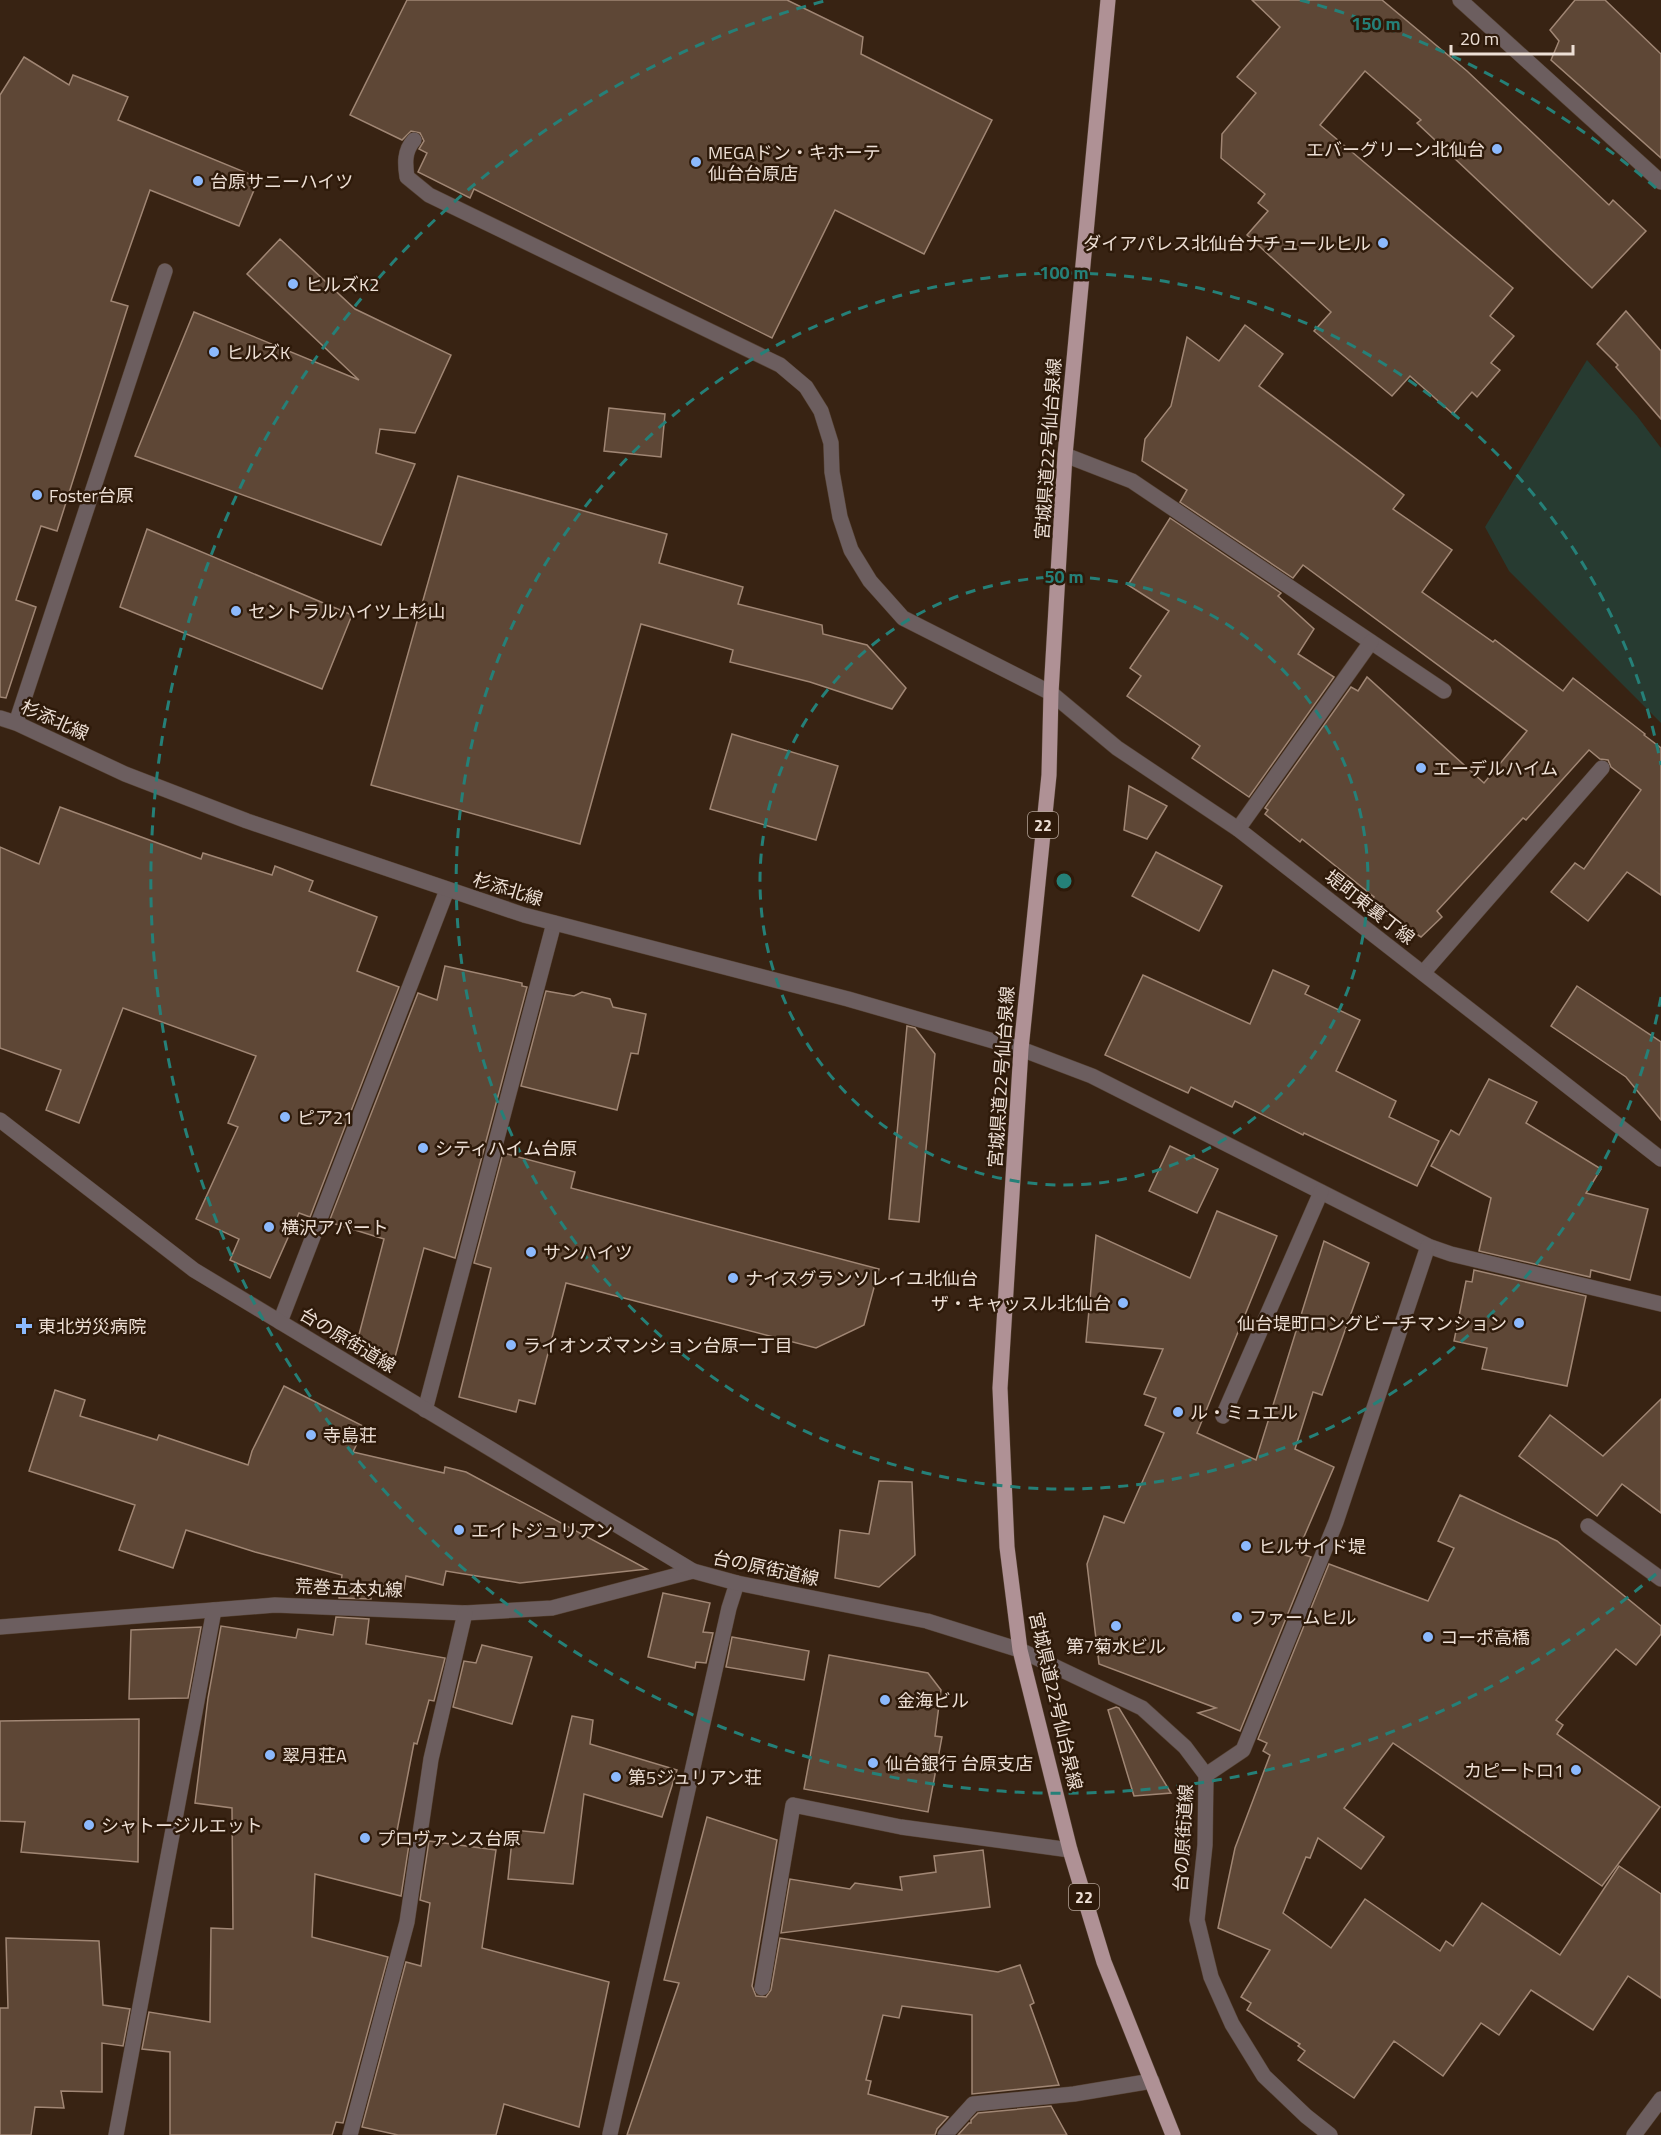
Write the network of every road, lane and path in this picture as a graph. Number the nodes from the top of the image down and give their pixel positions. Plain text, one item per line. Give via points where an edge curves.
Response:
1 (1108, 0) edge
2 (1460, 0) edge
3 (414, 140) dead end
4 (1661, 182) edge
5 (165, 271) dead end
6 (1065, 455) junction
7 (1371, 642) junction
8 (1444, 692) dead end
9 (1051, 693) junction
10 (0, 718) edge
11 (16, 723) junction
12 (1602, 768) dead end
13 (1238, 829) junction
14 (447, 890) junction
15 (554, 923) junction
16 (1423, 973) junction
17 (1021, 1049) junction
18 (0, 1120) edge
19 (1661, 1159) edge
20 (1321, 1192) junction
21 (1428, 1246) junction
22 (1661, 1304) edge
23 (280, 1322) junction
24 (424, 1410) junction
25 (1223, 1416) dead end
26 (1588, 1526) dead end
27 (693, 1571) junction
28 (1661, 1579) edge
29 (737, 1583) junction
30 (214, 1610) junction
31 (465, 1612) junction
32 (0, 1627) edge
33 (1020, 1650) junction
34 (1206, 1775) junction
35 (1070, 1850) junction
36 (762, 1988) dead end
37 (1152, 2081) junction
38 (1661, 2099) edge
39 (610, 2134) edge
40 (116, 2135) edge
41 (350, 2135) edge
42 (945, 2135) edge
43 (1173, 2135) edge
44 (1330, 2135) edge
45 (1634, 2135) edge

1 - 6 main road, 宮城県道22号仙台泉線 / 22
2 - 4 street
3 - 9 street, 堤町東裏丁線 via 405,163 407,177 429,195 780,365 806,387 821,411 831,443 840,517 851,550 870,581 903,618
5 - 11 street
6 - 7 street via 1132,481
6 - 9 main road, 宮城県道22号仙台泉線 / 22
7 - 8 street
7 - 13 street
9 - 13 street, 堤町東裏丁線 via 1117,748
9 - 17 main road, 宮城県道22号仙台泉線 / 22 via 1048,775
10 - 11 street, 杉添北線
11 - 14 street, 杉添北線 via 125,774
12 - 16 street
13 - 16 street, 堤町東裏丁線
14 - 15 street, 杉添北線
14 - 23 street
15 - 17 street, 杉添北線 via 848,999
15 - 24 street
16 - 19 street, 堤町東裏丁線
17 - 20 street, 杉添北線 via 1092,1076
17 - 33 main road, 宮城県道22号仙台泉線 / 22 via 1000,1388 1007,1547
18 - 23 street, 台の原街道線 via 194,1270
20 - 21 street, 杉添北線
20 - 25 street
21 - 22 street, 杉添北線
21 - 34 street via 1336,1522 1243,1750
23 - 24 street, 台の原街道線
24 - 27 street, 台の原街道線
26 - 28 street
27 - 29 street, 台の原街道線
27 - 31 street, 荒巻五本丸線 via 552,1608
29 - 33 street, 台の原街道線 via 927,1622
29 - 39 street
30 - 31 street, 荒巻五本丸線 via 275,1605
30 - 32 street, 荒巻五本丸線
30 - 40 street
31 - 41 street via 431,1759 407,1922
33 - 34 street, 台の原街道線 via 1142,1708 1185,1747
33 - 35 main road, 宮城県道22号仙台泉線 / 22
34 - 44 street, 台の原街道線 via 1205,1845 1197,1920 1211,1977 1232,2024 1263,2076
35 - 36 street via 901,1827 793,1805
35 - 37 main road, 宮城県道22号仙台泉線 / 22 via 1104,1962
37 - 42 street via 973,2104
37 - 43 main road, 宮城県道22号仙台泉線 / 22
38 - 45 street

